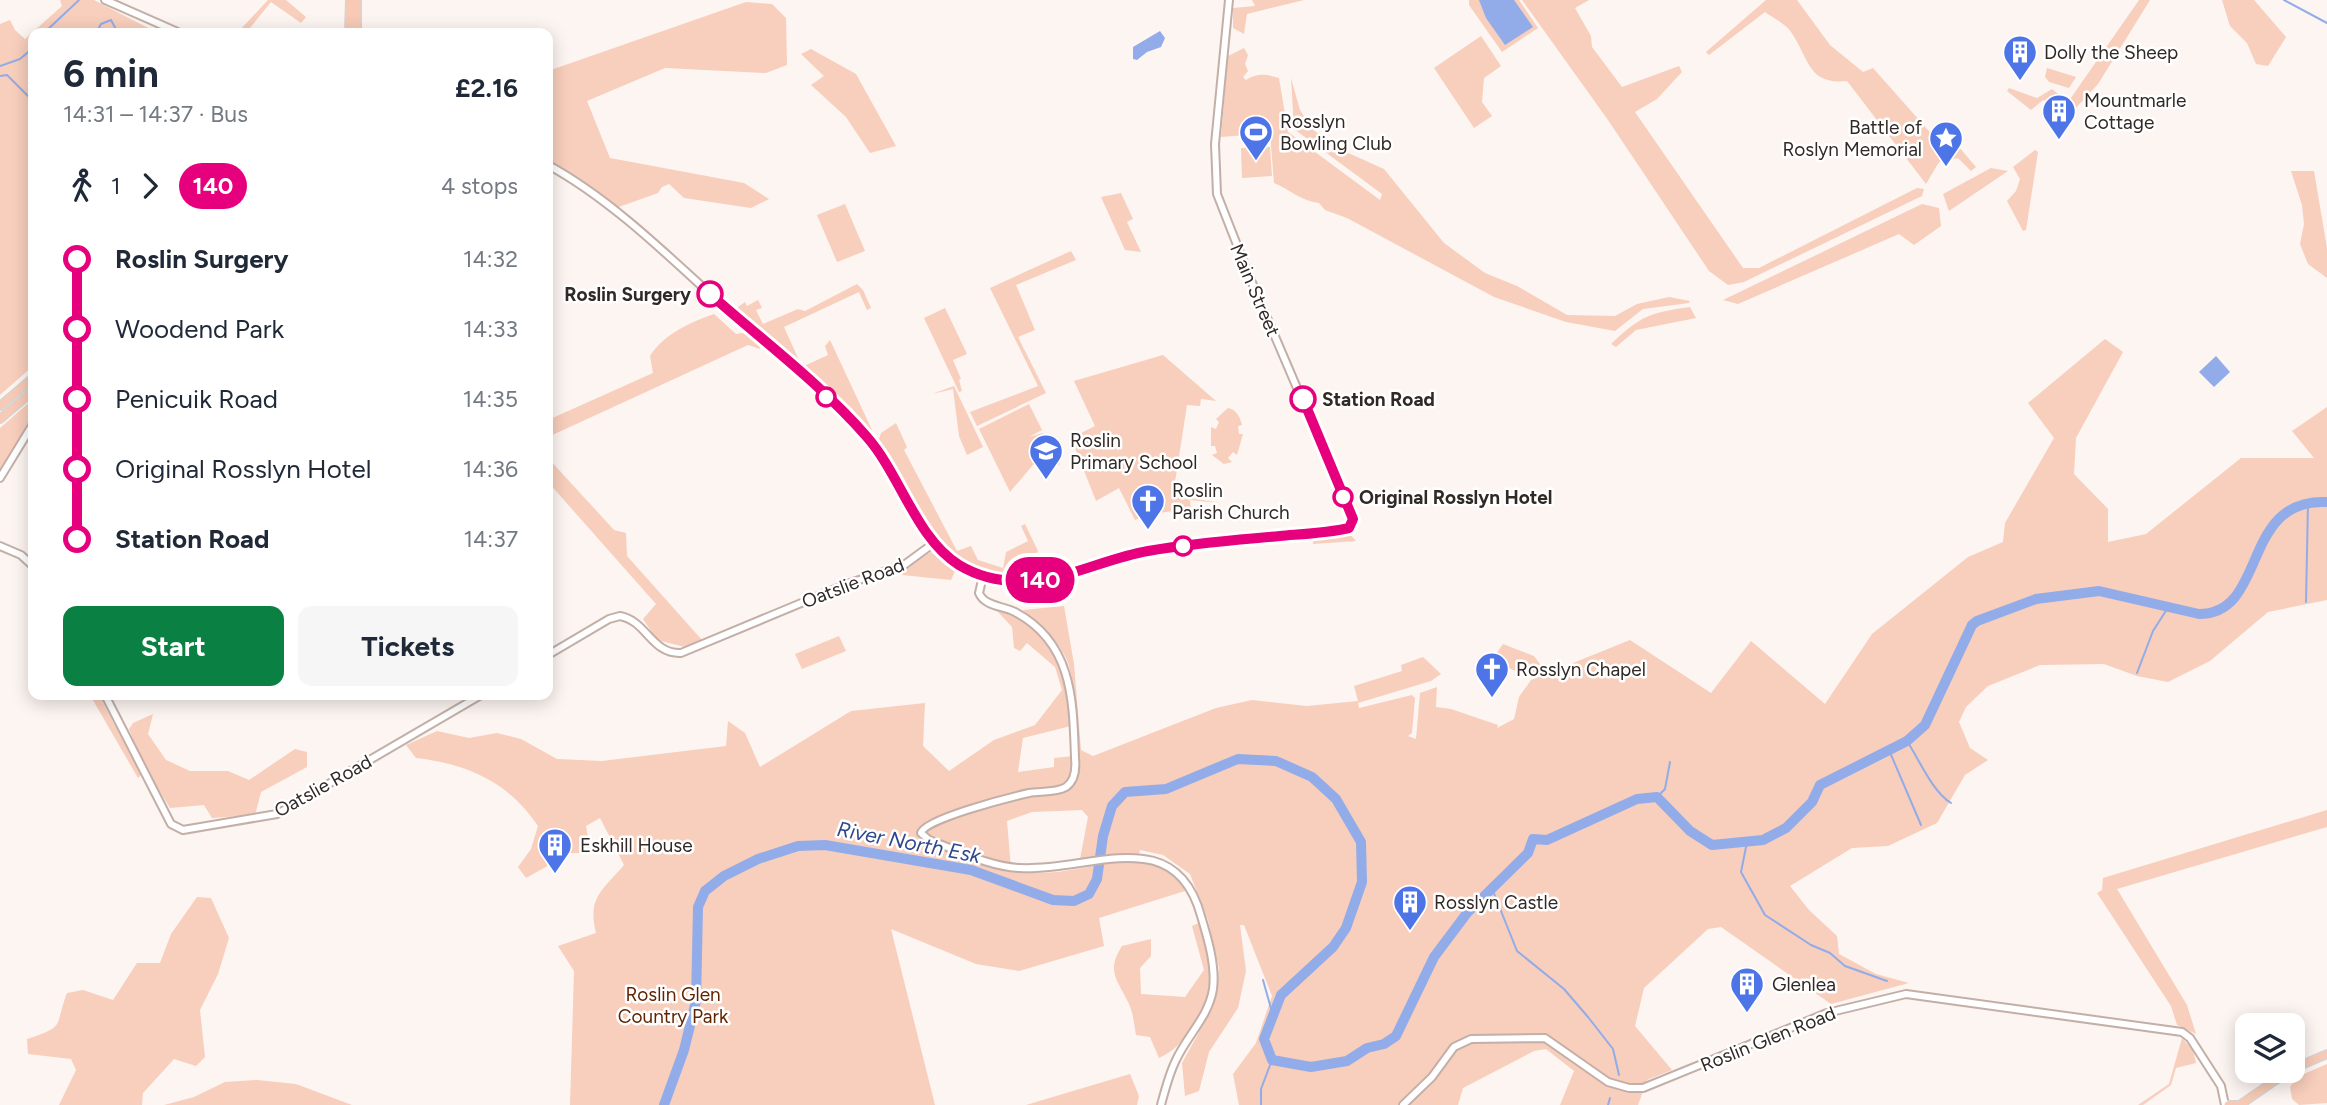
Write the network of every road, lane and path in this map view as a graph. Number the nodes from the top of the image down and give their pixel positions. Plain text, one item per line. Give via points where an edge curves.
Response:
1 (105, 0) edge
2 (350, 0) edge
3 (357, 0) edge
4 (1229, 0) edge
5 (169, 28) edge
6 (349, 28) edge
7 (357, 28) edge
8 (553, 168) edge
9 (28, 382) edge
10 (28, 395) edge
11 (0, 406) edge
12 (0, 419) edge
13 (28, 432) edge
14 (0, 478) edge
15 (934, 543) junction
16 (0, 546) edge
17 (28, 561) edge
18 (983, 576) junction
19 (553, 652) edge
20 (108, 700) edge
21 (472, 700) edge
22 (2327, 1054) edge
23 (2305, 1064) edge
24 (2270, 1083) edge
25 (2261, 1089) junction
26 (2234, 1104) edge
27 (1161, 1105) edge
28 (1403, 1105) edge
29 (2255, 1105) edge

1 - 5 main road
2 - 6 main road
3 - 7 main road
4 - 18 main road, Main Street via 1215,144 1217,194 1352,525 1146,551 1039,580
8 - 15 main road via 610,208 839,408 869,439
9 - 11 main road
10 - 12 main road
13 - 14 main road
15 - 18 main road via 957,563
15 - 19 main road, Oatslie Road via 904,565 681,653 668,653 656,646 639,625 620,616
16 - 17 main road
18 - 27 main road via 979,593 983,600 1026,619 1066,667 1074,776 1059,790 975,808 926,825 921,833 929,841 1015,868 1116,858 1156,861 1182,876 1196,898 1214,970 1210,1000 1176,1059
20 - 21 main road, Oatslie Road via 171,824 183,830 261,818 288,808
22 - 23 main road
24 - 25 main road
25 - 26 main road via 2249,1101
25 - 29 main road
26 - 28 main road, Roslin Glen Road via 2182,1032 1906,994 1827,1013 1643,1088 1608,1082 1545,1038 1471,1039 1448,1052 1432,1077

